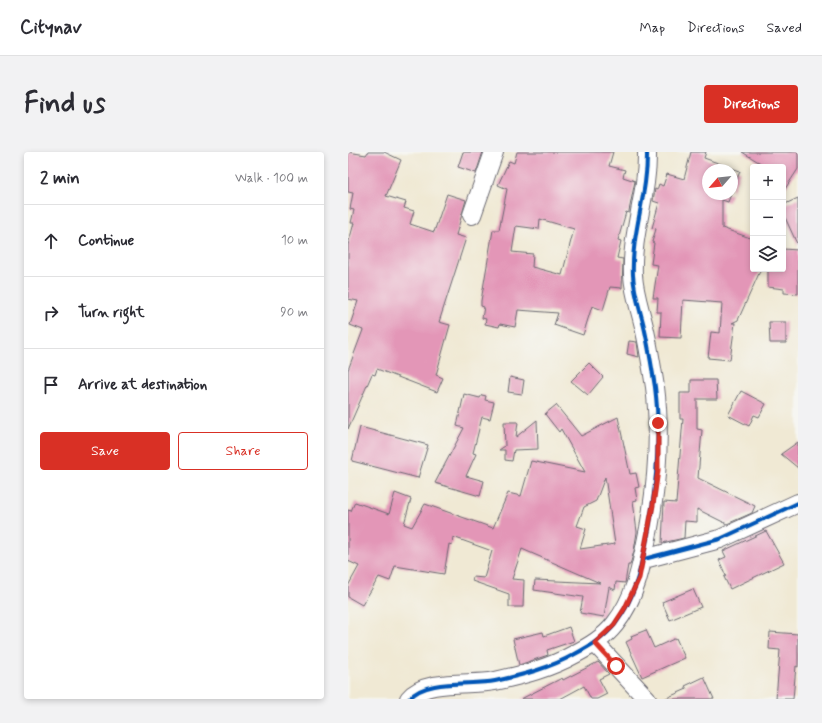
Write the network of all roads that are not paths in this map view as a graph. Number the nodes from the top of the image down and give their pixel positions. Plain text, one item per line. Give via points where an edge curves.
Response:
1 (494, 152) edge
2 (647, 152) edge
3 (472, 215) dead end
4 (798, 503) edge
5 (644, 560) junction
6 (595, 643) junction
7 (410, 699) edge
8 (648, 699) edge

1 - 3 street
2 - 5 street via 647,172 637,226 633,275 655,388 658,470
4 - 5 street via 720,539
5 - 6 street via 625,608 614,625
6 - 7 street via 539,670 492,682 435,687 423,690
6 - 8 street

